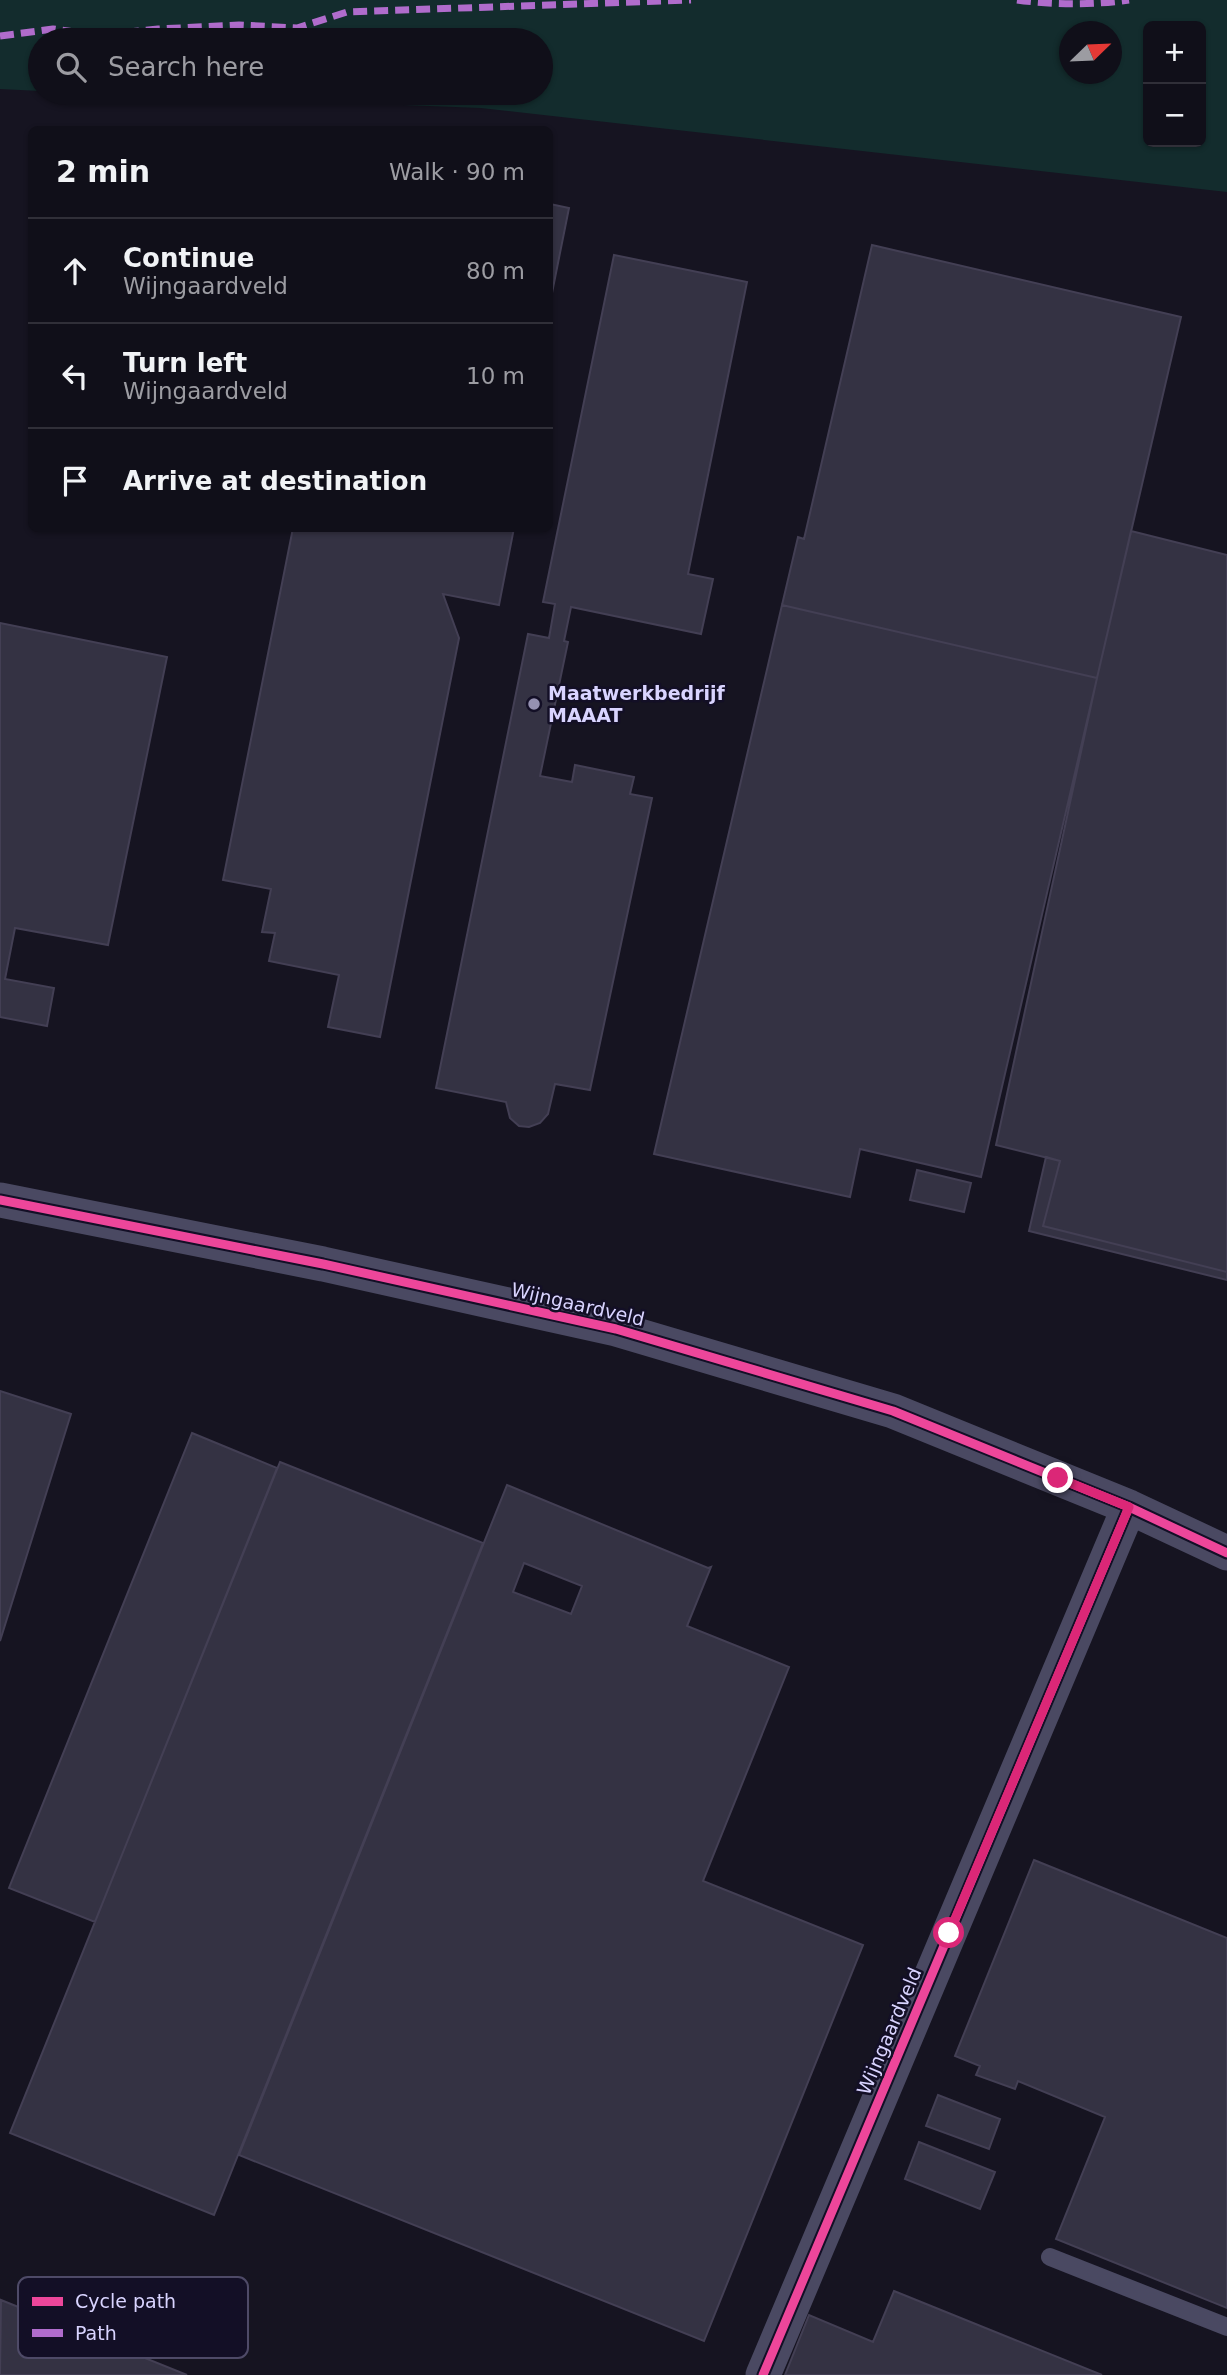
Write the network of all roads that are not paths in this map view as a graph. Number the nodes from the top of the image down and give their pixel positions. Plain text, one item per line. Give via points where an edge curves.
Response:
1 (0, 1200) edge
2 (1129, 1507) junction
3 (1227, 1553) edge
4 (1049, 2257) dead end
5 (1227, 2327) edge
6 (763, 2375) edge

1 - 2 street, Wijngaardveld via 323,1264 616,1329 893,1410
2 - 3 street, Wijngaardveld
2 - 6 street, Wijngaardveld
4 - 5 lane

